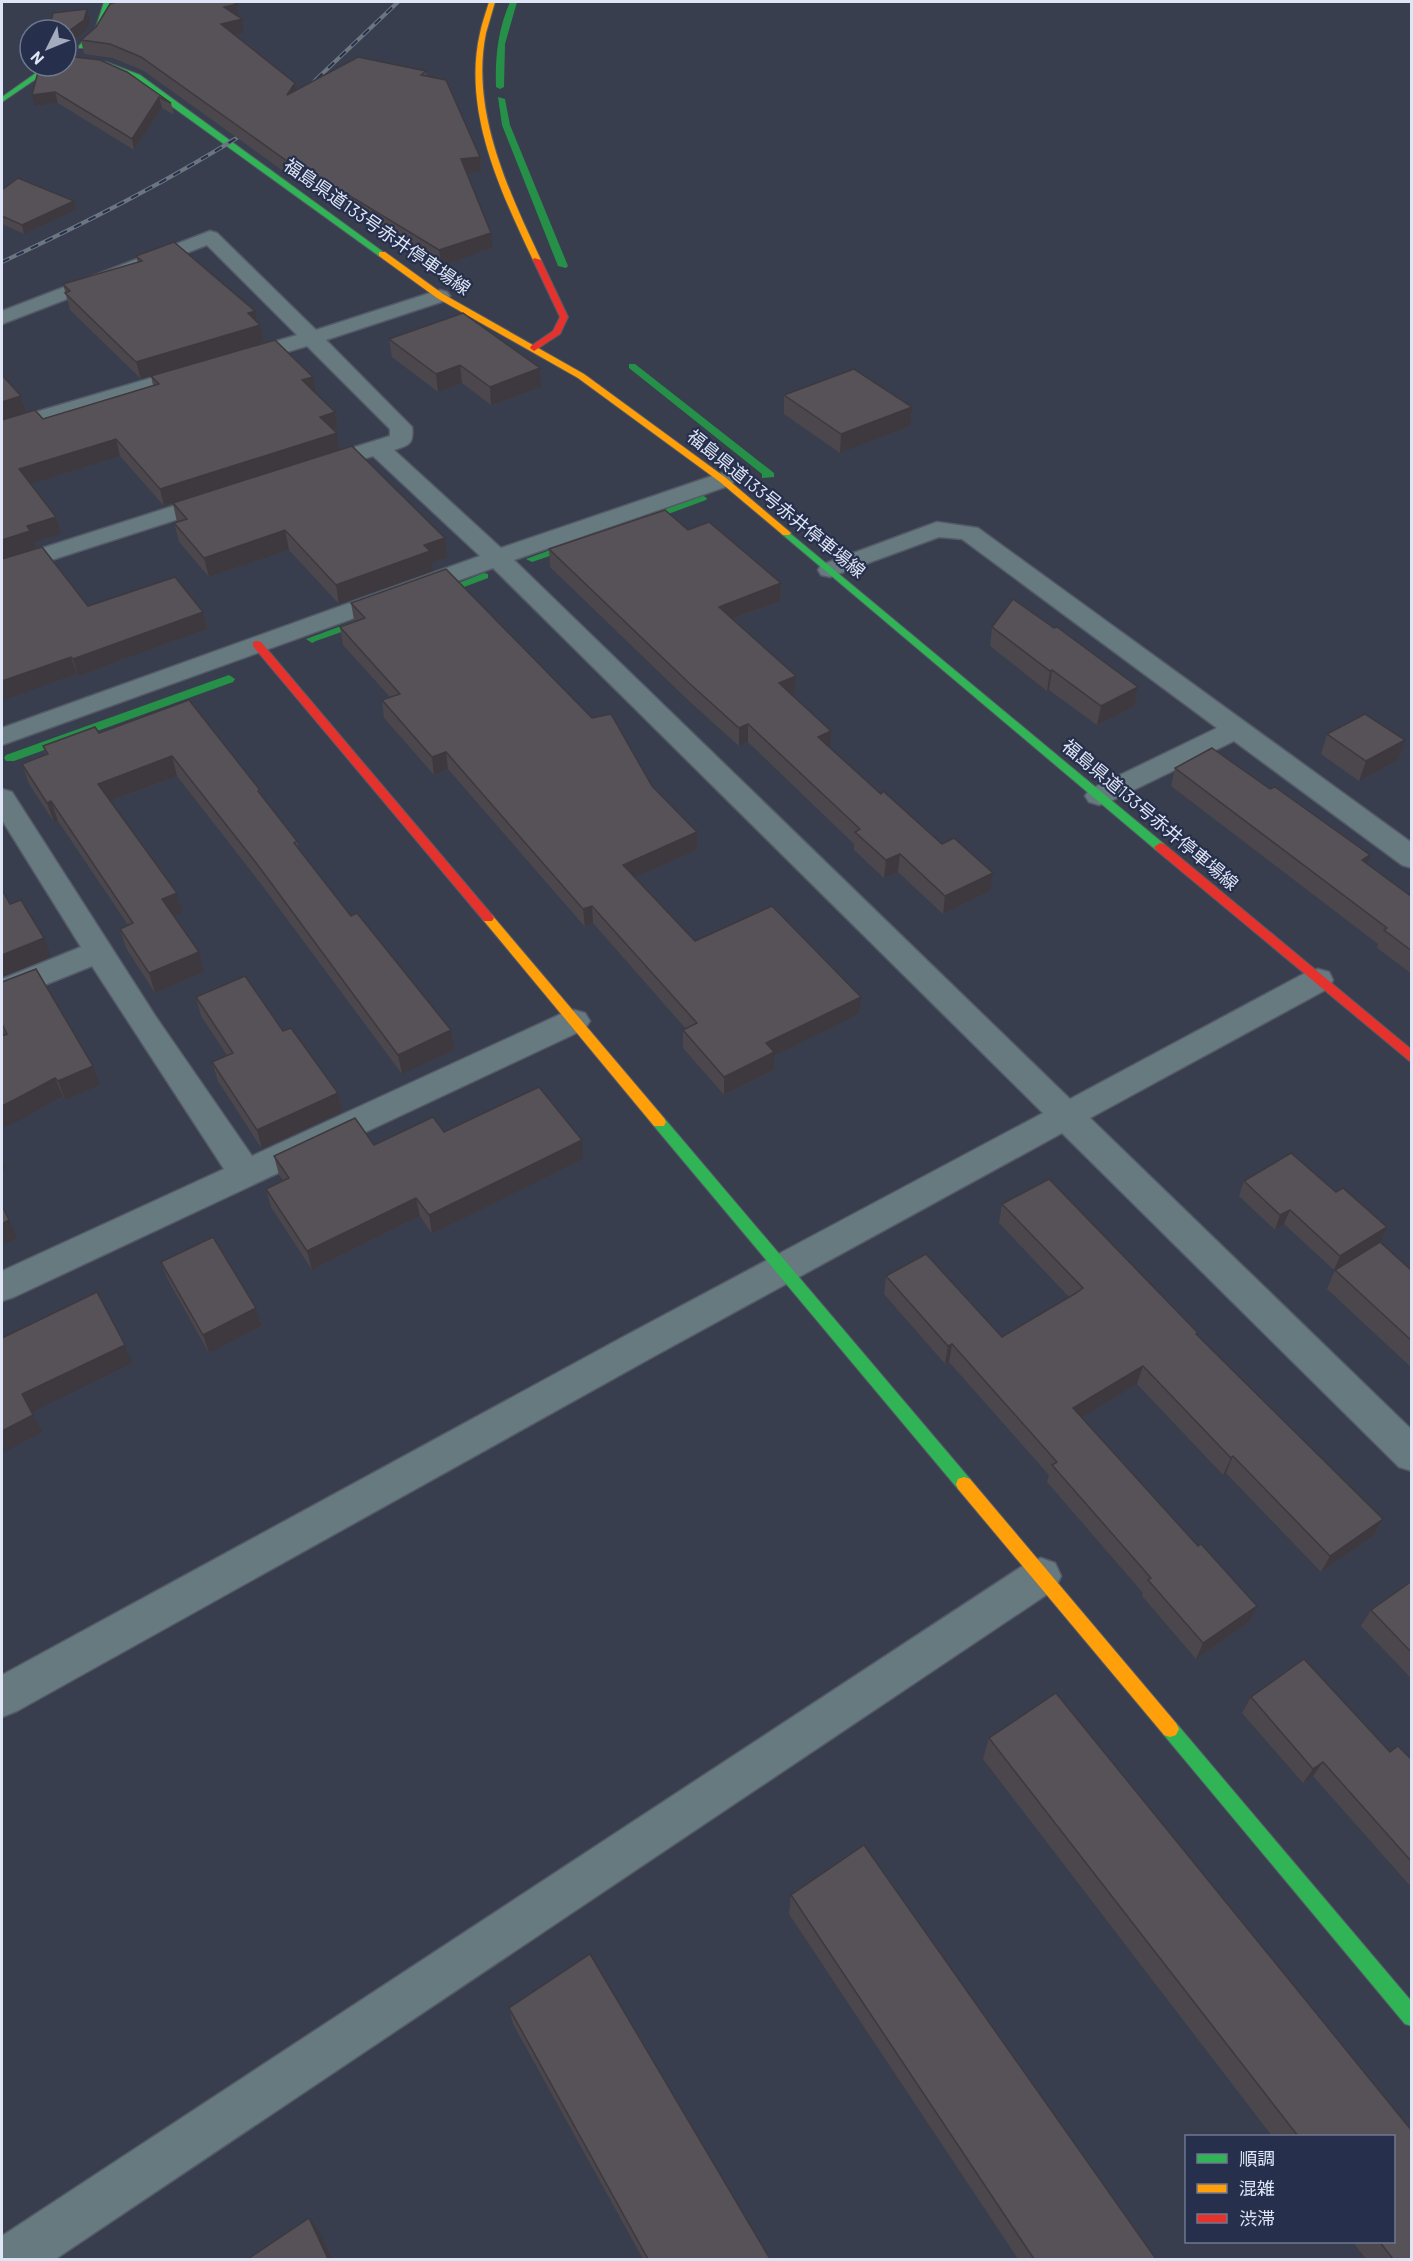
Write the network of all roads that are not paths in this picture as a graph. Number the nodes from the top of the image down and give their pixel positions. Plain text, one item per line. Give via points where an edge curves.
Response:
1 (107, 2) edge
2 (492, 2) edge
3 (78, 49) edge
4 (78, 60) edge
5 (34, 78) edge
6 (2, 100) edge
7 (440, 296) junction
8 (2, 318) edge
9 (311, 338) junction
10 (534, 348) junction
11 (2, 429) edge
12 (378, 448) junction
13 (345, 458) edge
14 (723, 480) junction
15 (243, 490) edge
16 (497, 558) junction
17 (2, 569) edge
18 (830, 570) junction
19 (257, 644) junction
20 (1236, 729) junction
21 (2, 737) edge
22 (1099, 796) junction
23 (2, 798) edge
24 (1412, 858) edge
25 (98, 952) junction
26 (1318, 980) junction
27 (2, 991) edge
28 (574, 1021) junction
29 (1412, 1058) edge
30 (1066, 1116) junction
31 (245, 1173) junction
32 (783, 1269) junction
33 (2, 1287) edge
34 (1412, 1455) edge
35 (1041, 1576) junction
36 (2, 1697) edge
37 (1412, 2017) edge
38 (9, 2259) edge

1 - 3 main road via 102,26
2 - 10 main road via 479,43 481,99 509,198 564,317 563,326 547,342
4 - 7 main road, 福島県道133号赤井停車場線 via 106,64 137,77
5 - 6 main road
7 - 9 street
7 - 10 main road, 福島県道133号赤井停車場線
8 - 9 street via 210,237
9 - 11 street
9 - 12 street via 401,427 402,440
10 - 14 main road, 福島県道133号赤井停車場線 via 581,376
12 - 13 street
12 - 16 street
14 - 16 street
14 - 18 main road, 福島県道133号赤井停車場線
15 - 17 street
16 - 19 street
16 - 30 street
18 - 20 street via 937,529 969,533
18 - 22 main road, 福島県道133号赤井停車場線
19 - 21 street
19 - 28 main road
20 - 22 street
20 - 24 street
22 - 26 main road, 福島県道133号赤井停車場線
23 - 25 street
25 - 27 street
25 - 31 street
26 - 29 main road, 福島県道133号赤井停車場線
26 - 30 street
28 - 31 street
28 - 32 main road
30 - 32 street
30 - 34 street
31 - 33 street
32 - 35 main road
32 - 36 street
35 - 37 main road
35 - 38 street

